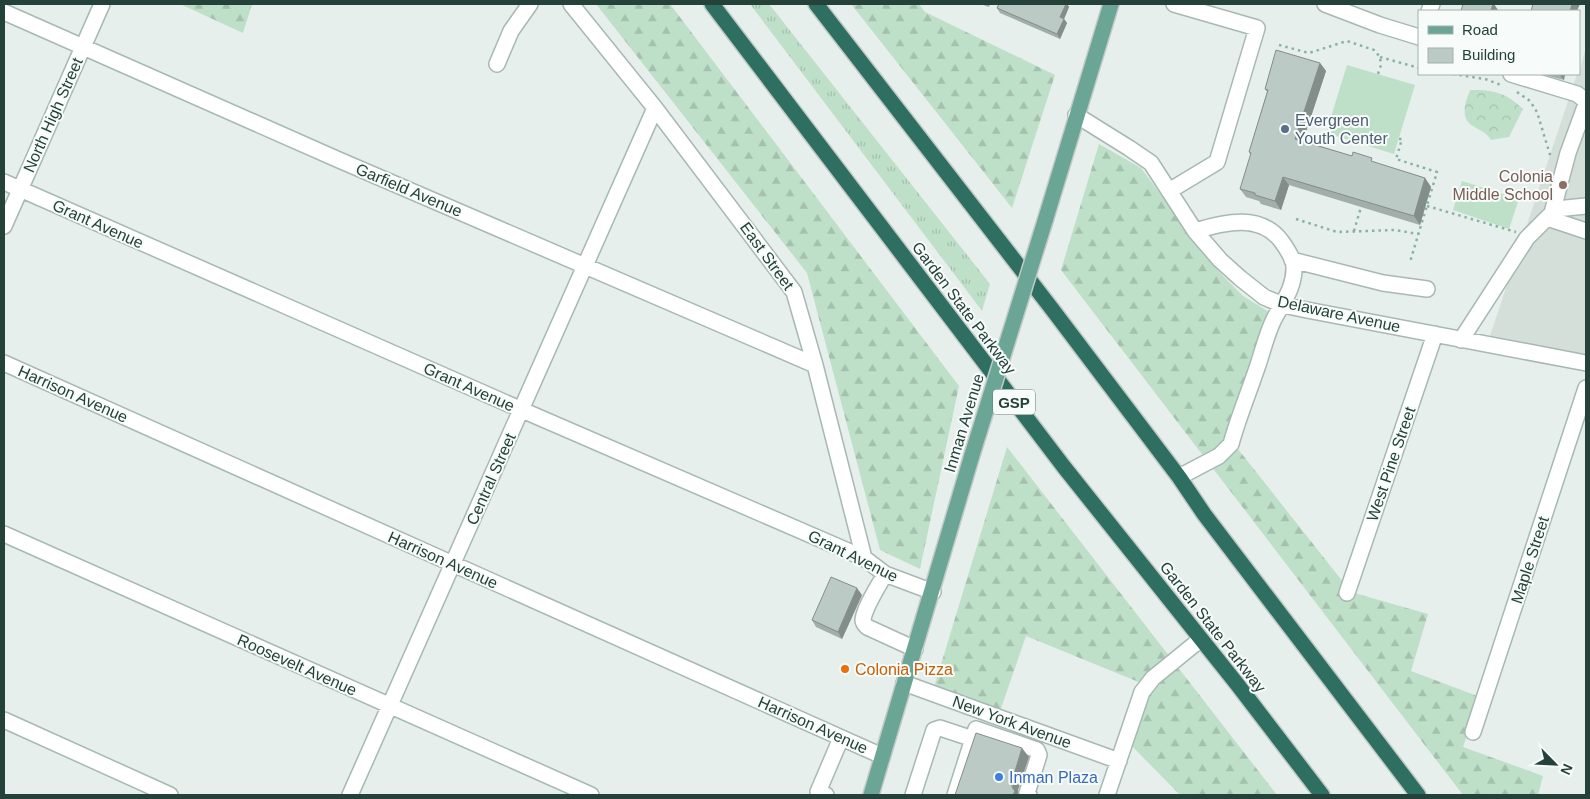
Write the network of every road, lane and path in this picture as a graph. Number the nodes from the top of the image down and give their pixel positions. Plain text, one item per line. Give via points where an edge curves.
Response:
1 (102, 4) edge
2 (530, 4) edge
3 (571, 4) edge
4 (712, 4) edge
5 (816, 4) edge
6 (1111, 4) edge
7 (1174, 4) edge
8 (1325, 4) edge
9 (4, 12) edge
10 (1418, 37) edge
11 (1279, 45) dead end
12 (83, 47) junction
13 (1380, 57) junction
14 (497, 64) dead end
15 (1418, 68) edge
16 (1378, 74) dead end
17 (1460, 75) edge
18 (1509, 80) edge
19 (1515, 90) dead end
20 (1586, 103) edge
21 (656, 108) junction
22 (1076, 115) junction
23 (1583, 122) edge
24 (1399, 139) dead end
25 (1551, 164) dead end
26 (4, 182) edge
27 (20, 190) junction
28 (1169, 191) junction
29 (1427, 206) junction
30 (1586, 206) edge
31 (1361, 207) edge
32 (1550, 215) junction
33 (1296, 219) dead end
34 (4, 226) edge
35 (1195, 231) junction
36 (1354, 231) junction
37 (1517, 232) dead end
38 (1586, 232) edge
39 (1418, 234) junction
40 (1292, 260) junction
41 (1410, 262) dead end
42 (585, 266) junction
43 (1427, 289) dead end
44 (1283, 305) junction
45 (1435, 334) junction
46 (1461, 340) junction
47 (4, 363) edge
48 (1586, 363) edge
49 (815, 365) junction
50 (1586, 388) edge
51 (522, 410) junction
52 (1179, 477) junction
53 (4, 534) edge
54 (864, 558) junction
55 (454, 564) junction
56 (885, 574) junction
57 (933, 592) junction
58 (1347, 593) dead end
59 (1201, 639) junction
60 (914, 649) junction
61 (904, 683) junction
62 (390, 706) junction
63 (982, 711) junction
64 (4, 720) edge
65 (1473, 732) dead end
66 (974, 734) junction
67 (841, 738) junction
68 (882, 756) junction
69 (1119, 761) junction
70 (170, 795) edge
71 (350, 795) edge
72 (590, 795) edge
73 (826, 795) edge
74 (871, 795) edge
75 (913, 795) edge
76 (955, 795) edge
77 (1029, 795) edge
78 (1107, 795) edge
79 (1322, 795) edge
80 (1418, 795) edge

1 - 12 street, North High Street
2 - 14 street via 511,31
3 - 21 street, East Street
4 - 59 highway, Garden State Parkway / GSP via 1052,452
5 - 52 highway
6 - 22 main road, Inman Avenue
7 - 28 street via 1257,28 1217,162
8 - 10 street
9 - 12 street, Garfield Avenue
11 - 13 path via 1309,53 1347,41 1369,48
12 - 27 street, North High Street
12 - 42 street, Garfield Avenue
13 - 15 path
13 - 16 path
17 - 18 path
18 - 20 street via 1577,94
19 - 25 path via 1530,101 1536,112 1551,154
20 - 23 street
21 - 42 street, Central Street
21 - 49 street, East Street via 794,292
22 - 28 street, Delaware Avenue via 1150,163
22 - 57 main road, Inman Avenue, bridge
23 - 32 street via 1568,153
24 - 29 path via 1402,140 1396,159 1437,172
26 - 27 street, Grant Avenue
27 - 34 street, North High Street
27 - 51 street, Grant Avenue
28 - 35 street, Delaware Avenue
29 - 37 path
29 - 39 path
30 - 32 street via 1556,209
31 - 36 path
32 - 38 street
32 - 46 street via 1527,238
33 - 36 path via 1337,232
35 - 40 street via 1237,221 1256,224 1274,233
35 - 44 street, Delaware Avenue via 1240,278 1264,297
36 - 39 path via 1395,230
39 - 41 path
40 - 43 street via 1383,283
40 - 44 street via 1290,291
42 - 49 street, Garfield Avenue
42 - 51 street, Central Street
44 - 45 street, Delaware Avenue
44 - 52 street via 1274,319 1231,444 1219,456
45 - 46 street, Delaware Avenue
45 - 58 street, West Pine Street
46 - 48 street, Delaware Avenue
47 - 55 street, Harrison Avenue
49 - 54 street, East Street
50 - 65 street, Maple Street
51 - 54 street, Grant Avenue
51 - 55 street, Central Street
52 - 80 highway
53 - 62 street, Roosevelt Avenue
54 - 56 street, Grant Avenue
55 - 62 street, Central Street
55 - 67 street, Harrison Avenue
56 - 57 street, Grant Avenue
56 - 60 street via 868,606 864,624
57 - 60 main road, Inman Avenue
59 - 69 street via 1153,678 1142,692
59 - 79 highway, Garden State Parkway / GSP
60 - 61 main road, Inman Avenue
61 - 63 street, New York Avenue
61 - 68 main road, Inman Avenue
62 - 71 street, Central Street
62 - 72 street, Roosevelt Avenue
63 - 66 street
63 - 69 street, New York Avenue
64 - 70 street
66 - 75 street via 940,728 934,730
66 - 76 street
66 - 77 street via 1037,750 1039,755
67 - 68 street, Harrison Avenue
67 - 73 street via 818,792
68 - 74 main road, Inman Avenue
69 - 78 street

